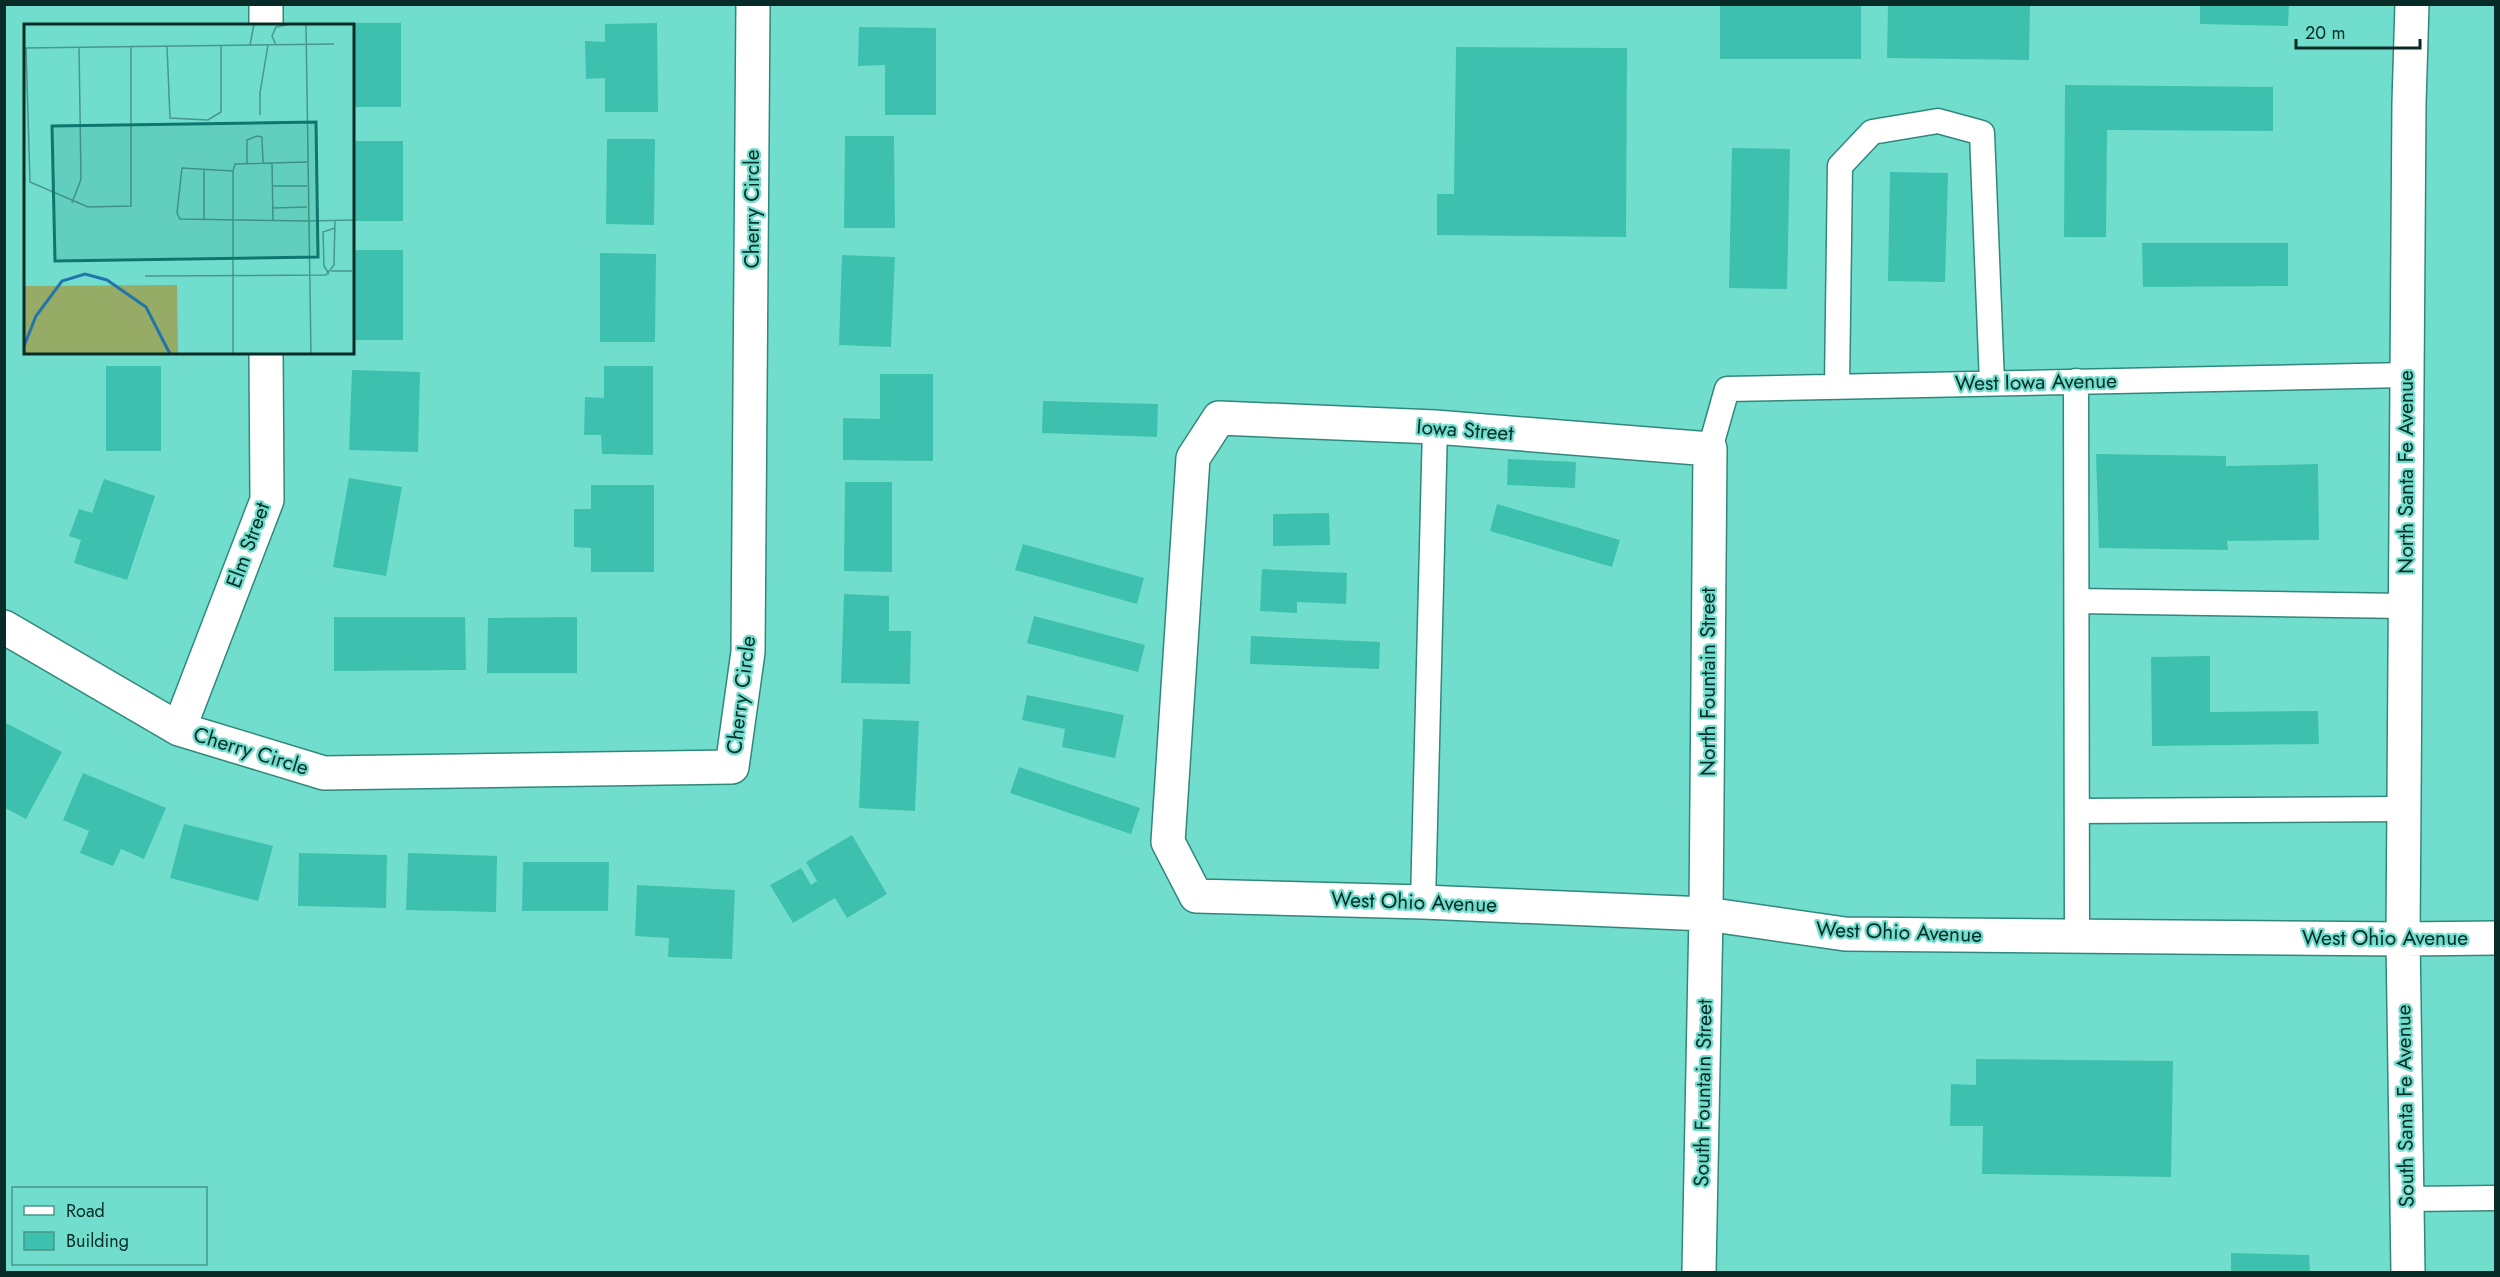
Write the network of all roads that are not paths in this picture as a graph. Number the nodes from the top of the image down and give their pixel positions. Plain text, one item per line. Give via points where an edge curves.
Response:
1 (266, 4) edge
2 (753, 4) edge
3 (2412, 4) edge
4 (266, 24) edge
5 (266, 354) edge
6 (2407, 375) junction
7 (2076, 381) junction
8 (1992, 383) junction
9 (1837, 386) junction
10 (1435, 427) junction
11 (1710, 449) junction
12 (2077, 601) junction
13 (2405, 606) junction
14 (4, 627) edge
15 (179, 729) junction
16 (2404, 809) junction
17 (2077, 811) junction
18 (1196, 896) joint
19 (1423, 902) junction
20 (1706, 914) junction
21 (2077, 936) junction
22 (2496, 938) edge
23 (2403, 939) junction
24 (2496, 1198) edge
25 (2407, 1199) junction
26 (1699, 1272) edge
27 (2408, 1272) edge

1 - 4 street
2 - 15 street, Cherry Circle via 748,652 732,767 324,773
3 - 6 street, North Santa Fe Avenue
5 - 15 street, Elm Street via 267,500
6 - 7 lane, West Iowa Avenue
6 - 13 street, North Santa Fe Avenue
7 - 8 lane, West Iowa Avenue
7 - 12 lane
8 - 9 lane, West Iowa Avenue
8 - 9 lane via 1982,133 1938,121 1872,132 1840,166
9 - 11 lane, West Iowa Avenue via 1727,389
10 - 11 street, Iowa Street
10 - 18 street, Iowa Street via 1219,418 1192,458 1168,842
10 - 19 lane
11 - 20 street, North Fountain Street
12 - 13 lane
12 - 17 lane
13 - 16 street, North Santa Fe Avenue
14 - 15 street, Cherry Circle
16 - 17 lane
16 - 23 street, North Santa Fe Avenue
17 - 21 lane
18 - 19 street, West Ohio Avenue
19 - 20 street, West Ohio Avenue
20 - 21 street, West Ohio Avenue via 1845,934
20 - 26 street, South Fountain Street
21 - 23 street, West Ohio Avenue
22 - 23 street, West Ohio Avenue
23 - 25 street, South Santa Fe Avenue
24 - 25 lane
25 - 27 street, South Santa Fe Avenue

